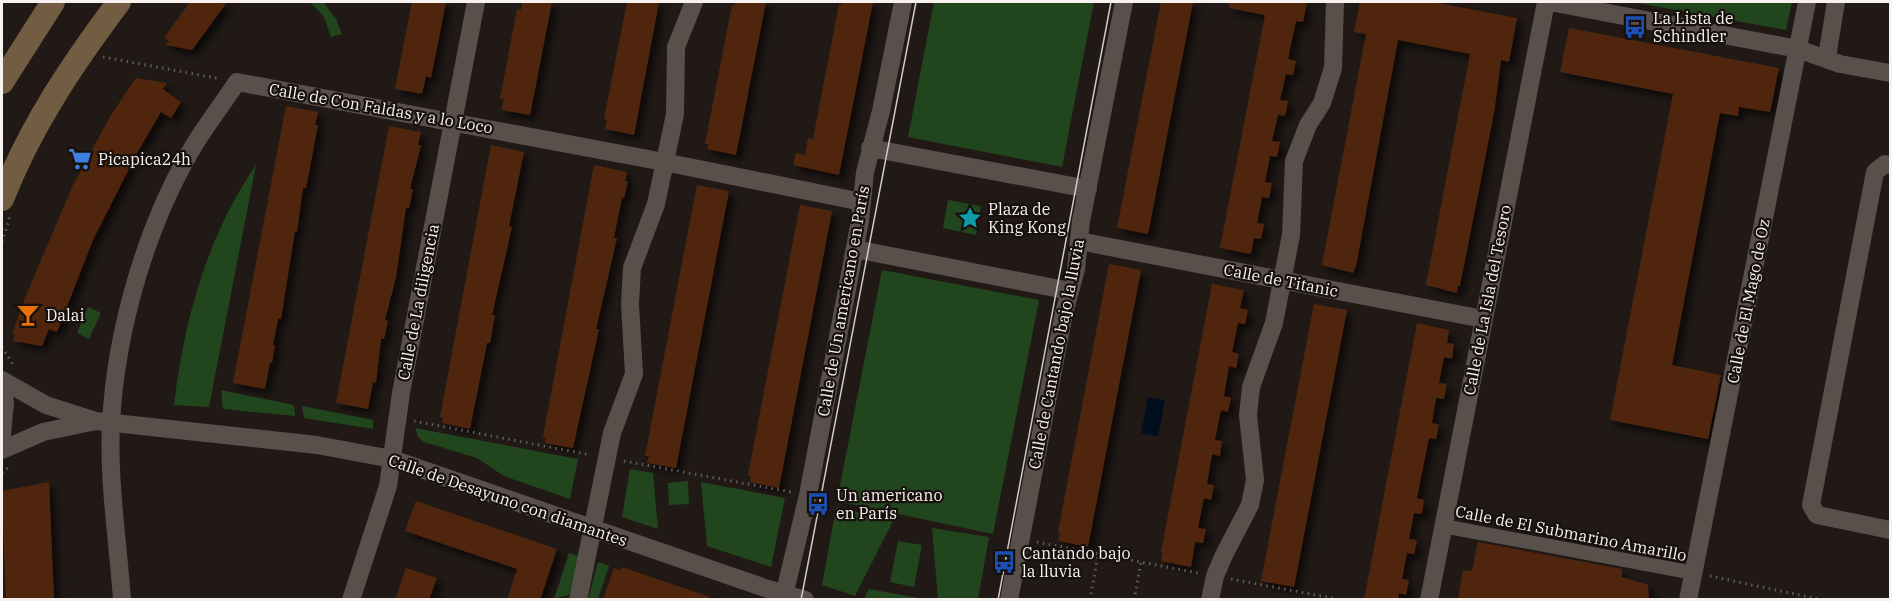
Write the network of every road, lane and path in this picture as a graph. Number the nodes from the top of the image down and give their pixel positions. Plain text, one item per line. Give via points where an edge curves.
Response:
1 (53, 2) edge
2 (119, 2) edge
3 (476, 2) edge
4 (694, 2) edge
5 (903, 2) edge
6 (1124, 2) edge
7 (1335, 2) edge
8 (1548, 2) edge
9 (1807, 2) edge
10 (1836, 2) edge
11 (1798, 49) junction
12 (99, 57) dead end
13 (1827, 57) junction
14 (1890, 74) edge
15 (2, 82) edge
16 (237, 82) junction
17 (453, 121) junction
18 (870, 148) junction
19 (664, 162) junction
20 (1890, 165) edge
21 (1088, 189) junction
22 (2, 199) edge
23 (862, 202) junction
24 (1079, 241) junction
25 (855, 249) junction
26 (1282, 279) junction
27 (1070, 291) junction
28 (1483, 319) junction
29 (2, 382) edge
30 (104, 422) junction
31 (2, 434) edge
32 (2, 450) edge
33 (392, 459) junction
34 (1443, 526) junction
35 (592, 529) junction
36 (1890, 530) edge
37 (1020, 539) junction
38 (1098, 555) junction
39 (1141, 563) junction
40 (1694, 573) junction
41 (1215, 576) junction
42 (783, 597) edge
43 (122, 600) edge
44 (351, 600) edge
45 (578, 600) edge
46 (805, 600) edge
47 (1009, 600) edge
48 (1090, 600) edge
49 (1134, 600) edge
50 (1210, 600) edge
51 (1342, 600) edge
52 (1429, 600) edge
53 (1688, 600) edge
54 (1823, 600) edge

1 - 15 main road
2 - 22 main road via 47,107 16,163
3 - 17 street, Calle de La diligencia
4 - 19 street via 676,47 675,114
5 - 18 street, Calle de Un americano en París
6 - 21 street, Calle de Cantando bajo la lluvia
7 - 26 street via 1335,50 1329,87 1294,161 1291,235
8 - 11 street
8 - 28 street, Calle de La Isla del Tesoro
9 - 11 street, Calle de El Mago de Oz
10 - 13 street
11 - 13 street
11 - 40 street, Calle de El Mago de Oz
12 - 16 path
13 - 14 street via 1840,64
16 - 17 street, Calle de Con Faldas y a lo Loco
16 - 30 street via 196,142 164,204 139,272
17 - 19 street, Calle de Con Faldas y a lo Loco
17 - 33 street, Calle de La diligencia
18 - 21 street
18 - 23 street, Calle de Un americano en París
19 - 23 street
19 - 35 street via 656,204 631,276 634,374 612,433
20 - 36 street via 1885,164 1875,172 1811,505 1817,515
21 - 24 street, Calle de Cantando bajo la lluvia
23 - 25 street, Calle de Un americano en París
24 - 26 street, Calle de Titanic
24 - 27 street, Calle de Cantando bajo la lluvia
25 - 27 street
25 - 42 street, Calle de Un americano en París via 808,495
26 - 28 street, Calle de Titanic
26 - 41 street via 1274,323 1251,387 1248,415 1255,480 1250,505
27 - 37 street, Calle de Cantando bajo la lluvia
28 - 34 street, Calle de La Isla del Tesoro
29 - 30 street, Calle de Desayuno con diamantes via 46,405
29 - 31 street
30 - 32 street, Calle de Desayuno con diamantes via 43,432
30 - 33 street, Calle de Desayuno con diamantes via 317,445
30 - 43 street
33 - 35 street, Calle de Desayuno con diamantes
33 - 44 street, Calle de La diligencia via 388,486
34 - 40 street, Calle de El Submarino Amarillo
34 - 52 street, Calle de La Isla del Tesoro
35 - 42 street, Calle de Desayuno con diamantes
35 - 45 street
37 - 38 path
37 - 47 street, Calle de Cantando bajo la lluvia
38 - 39 path
38 - 48 path
39 - 41 path
39 - 49 path
40 - 53 street, Calle de El Mago de Oz
40 - 54 path
41 - 50 street
41 - 51 path
42 - 46 street, Calle de Desayuno con diamantes

